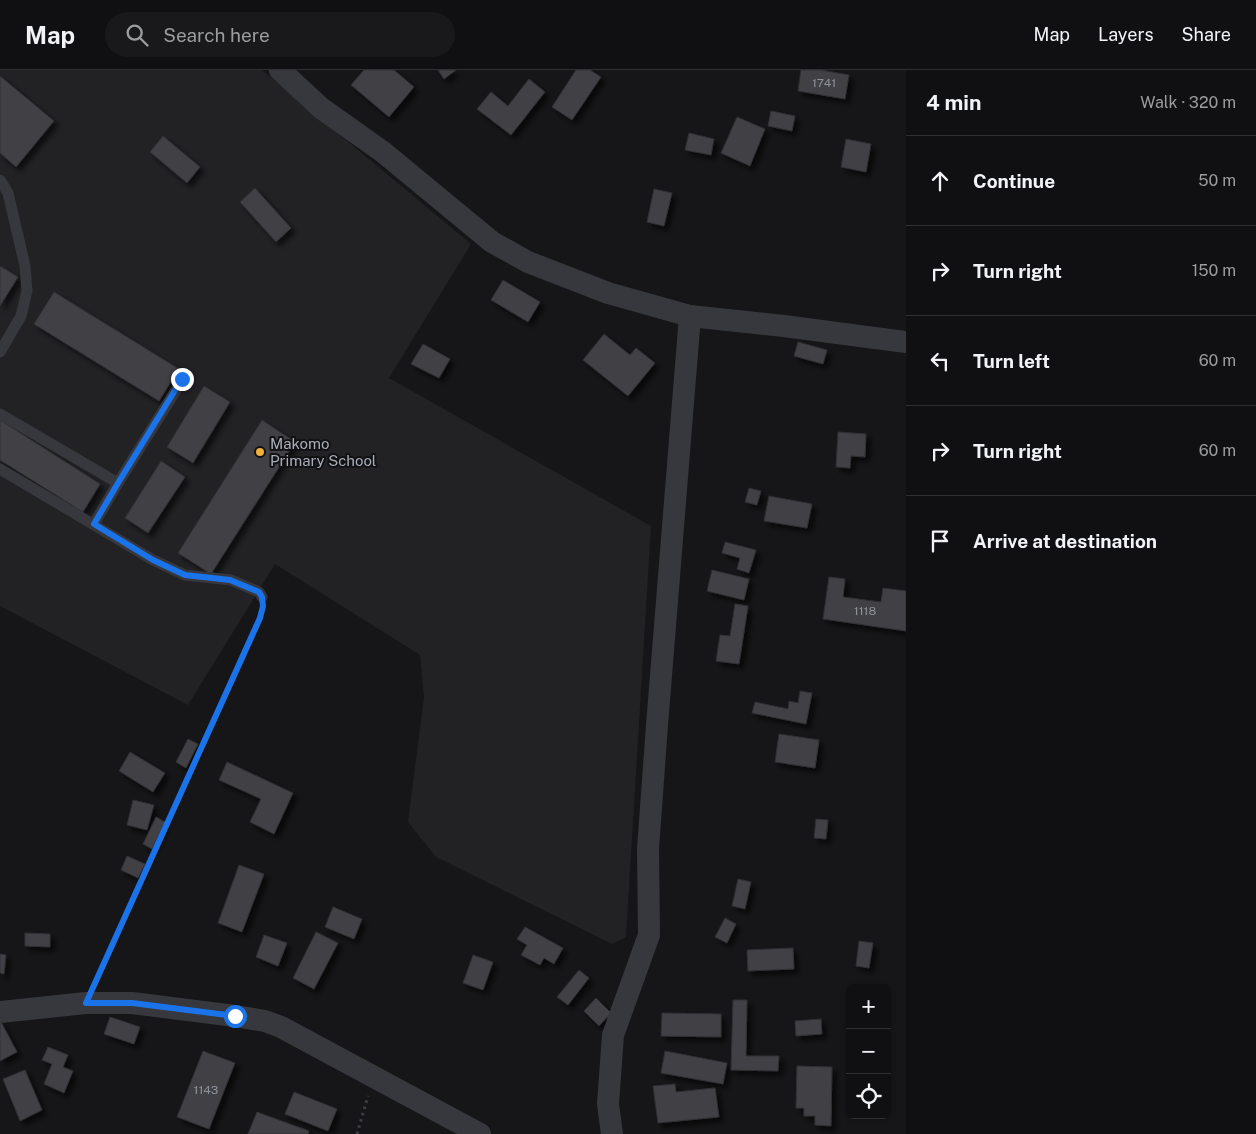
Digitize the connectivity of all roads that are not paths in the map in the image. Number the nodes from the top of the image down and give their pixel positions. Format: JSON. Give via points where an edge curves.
{"nodes":[{"id":1,"x":280,"y":70,"type":"edge"},
{"id":2,"x":0,"y":180,"type":"edge"},
{"id":3,"x":690,"y":316,"type":"junction"},
{"id":4,"x":906,"y":342,"type":"edge"},
{"id":5,"x":0,"y":352,"type":"edge"},
{"id":6,"x":182,"y":379,"type":"dead end"},
{"id":7,"x":0,"y":414,"type":"edge"},
{"id":8,"x":0,"y":470,"type":"edge"},
{"id":9,"x":118,"y":483,"type":"junction"},
{"id":10,"x":94,"y":524,"type":"junction"},
{"id":11,"x":262,"y":597,"type":"road end"},
{"id":12,"x":0,"y":1012,"type":"edge"},
{"id":13,"x":480,"y":1134,"type":"edge"},
{"id":14,"x":612,"y":1134,"type":"edge"}],
"edges":[{"from":1,"to":3,"type":"street","via":[[322,108],[383,152],[492,242],[528,262],[608,292]]},
{"from":2,"to":5,"type":"lane","via":[[8,193],[25,266],[27,291],[21,316]]},
{"from":3,"to":4,"type":"street"},
{"from":3,"to":14,"type":"street","via":[[656,725],[648,849],[649,935],[613,1035],[608,1104]]},
{"from":6,"to":9,"type":"lane"},
{"from":7,"to":9,"type":"lane"},
{"from":8,"to":10,"type":"lane"},
{"from":9,"to":10,"type":"lane"},
{"from":10,"to":11,"type":"lane","via":[[153,560],[185,575],[230,580],[259,592]]},
{"from":12,"to":13,"type":"street","via":[[86,1003],[132,1003],[265,1021]]}]}
